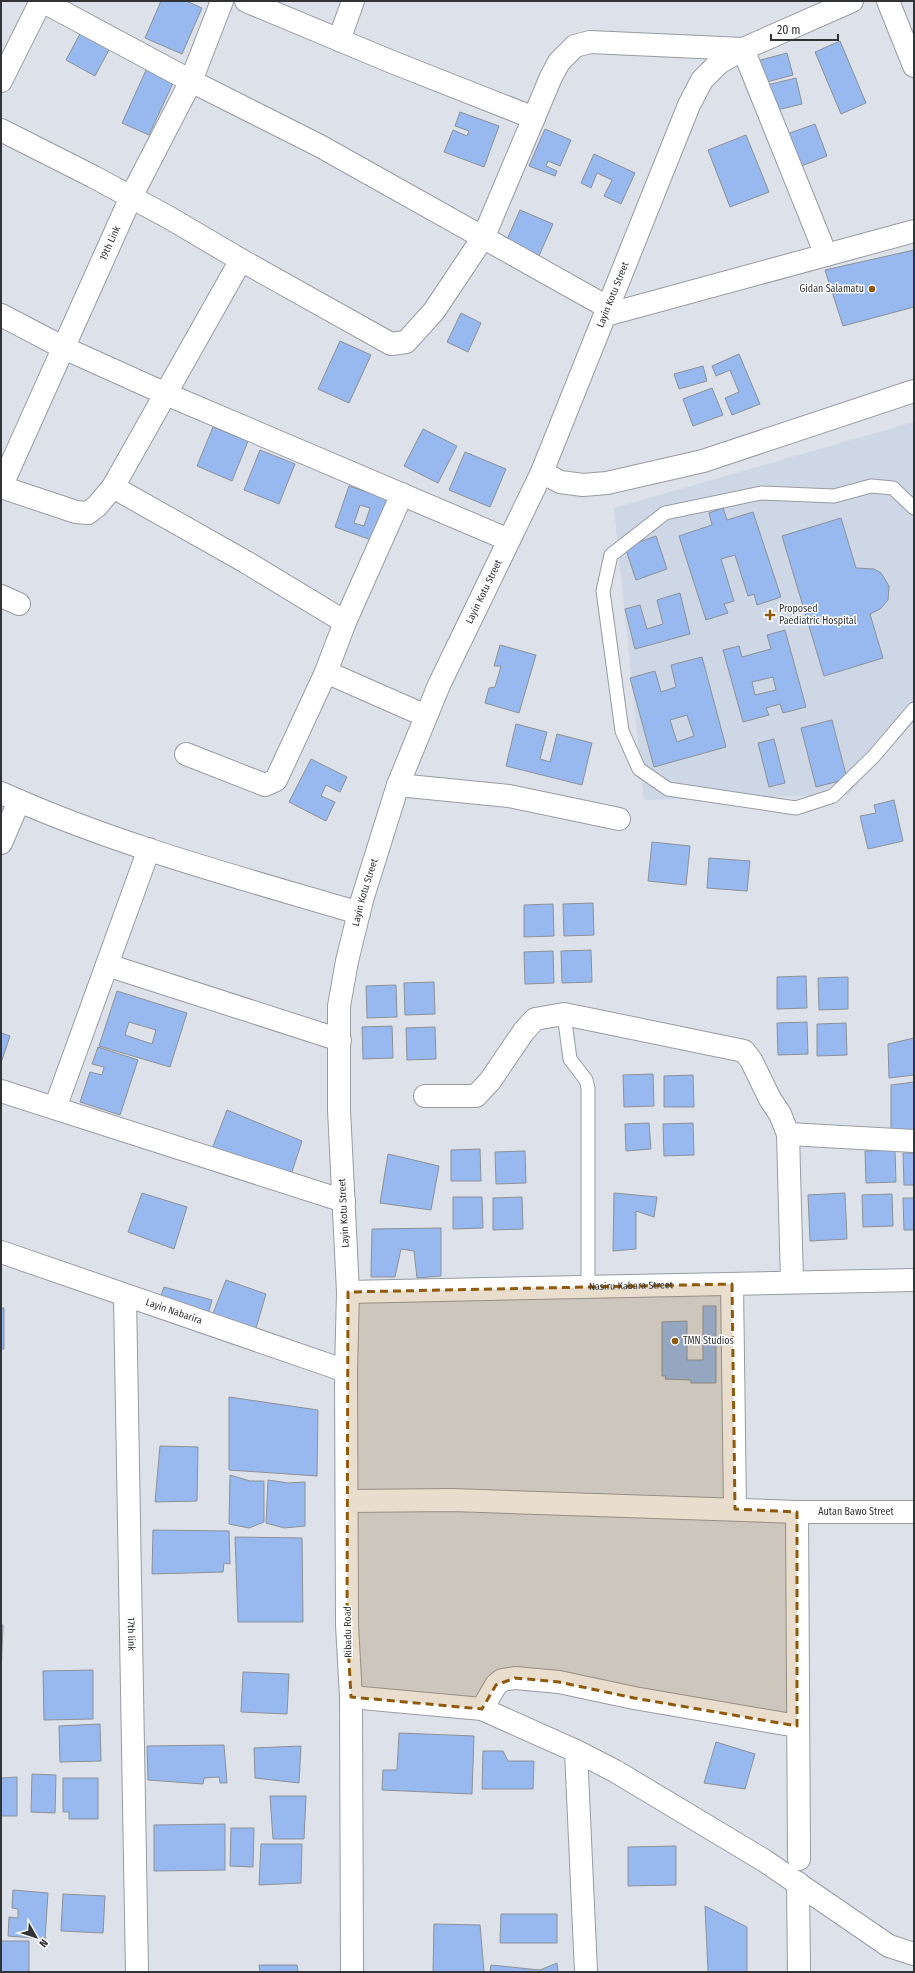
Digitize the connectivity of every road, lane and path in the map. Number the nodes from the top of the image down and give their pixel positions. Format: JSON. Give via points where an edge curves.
{"nodes":[{"id":1,"x":42,"y":1,"type":"edge"},
{"id":2,"x":222,"y":1,"type":"edge"},
{"id":3,"x":246,"y":1,"type":"edge"},
{"id":4,"x":353,"y":1,"type":"edge"},
{"id":5,"x":852,"y":1,"type":"edge"},
{"id":6,"x":888,"y":1,"type":"edge"},
{"id":7,"x":339,"y":40,"type":"junction"},
{"id":8,"x":743,"y":49,"type":"junction"},
{"id":9,"x":914,"y":66,"type":"edge"},
{"id":10,"x":1,"y":81,"type":"edge"},
{"id":11,"x":191,"y":81,"type":"junction"},
{"id":12,"x":534,"y":118,"type":"junction"},
{"id":13,"x":1,"y":130,"type":"edge"},
{"id":14,"x":131,"y":197,"type":"junction"},
{"id":15,"x":914,"y":231,"type":"edge"},
{"id":16,"x":484,"y":236,"type":"junction"},
{"id":17,"x":826,"y":255,"type":"junction"},
{"id":18,"x":241,"y":260,"type":"junction"},
{"id":19,"x":608,"y":311,"type":"junction"},
{"id":20,"x":1,"y":315,"type":"edge"},
{"id":21,"x":64,"y":348,"type":"junction"},
{"id":22,"x":914,"y":391,"type":"edge"},
{"id":23,"x":166,"y":394,"type":"junction"},
{"id":24,"x":542,"y":472,"type":"junction"},
{"id":25,"x":1,"y":487,"type":"edge"},
{"id":26,"x":113,"y":487,"type":"junction"},
{"id":27,"x":402,"y":494,"type":"junction"},
{"id":28,"x":914,"y":508,"type":"edge"},
{"id":29,"x":509,"y":540,"type":"junction"},
{"id":30,"x":345,"y":622,"type":"junction"},
{"id":31,"x":326,"y":672,"type":"junction"},
{"id":32,"x":914,"y":709,"type":"edge"},
{"id":33,"x":426,"y":716,"type":"junction"},
{"id":34,"x":186,"y":754,"type":"dead end"},
{"id":35,"x":398,"y":785,"type":"junction"},
{"id":36,"x":10,"y":797,"type":"edge"},
{"id":37,"x":619,"y":819,"type":"dead end"},
{"id":38,"x":1,"y":843,"type":"edge"},
{"id":39,"x":149,"y":849,"type":"junction"},
{"id":40,"x":358,"y":913,"type":"junction"},
{"id":41,"x":107,"y":965,"type":"junction"},
{"id":42,"x":564,"y":1014,"type":"junction"},
{"id":43,"x":340,"y":1040,"type":"junction"},
{"id":44,"x":1,"y":1091,"type":"edge"},
{"id":45,"x":425,"y":1096,"type":"dead end"},
{"id":46,"x":55,"y":1108,"type":"junction"},
{"id":47,"x":788,"y":1134,"type":"junction"},
{"id":48,"x":914,"y":1141,"type":"edge"},
{"id":49,"x":344,"y":1200,"type":"junction"},
{"id":50,"x":1,"y":1252,"type":"edge"},
{"id":51,"x":914,"y":1280,"type":"edge"},
{"id":52,"x":792,"y":1282,"type":"junction"},
{"id":53,"x":732,"y":1284,"type":"junction"},
{"id":54,"x":588,"y":1287,"type":"junction"},
{"id":55,"x":348,"y":1292,"type":"junction"},
{"id":56,"x":125,"y":1296,"type":"junction"},
{"id":57,"x":346,"y":1371,"type":"junction"},
{"id":58,"x":348,"y":1501,"type":"junction"},
{"id":59,"x":735,"y":1510,"type":"junction"},
{"id":60,"x":797,"y":1512,"type":"junction"},
{"id":61,"x":914,"y":1512,"type":"edge"},
{"id":62,"x":350,"y":1697,"type":"junction"},
{"id":63,"x":482,"y":1709,"type":"junction"},
{"id":64,"x":798,"y":1726,"type":"junction"},
{"id":65,"x":576,"y":1751,"type":"junction"},
{"id":66,"x":799,"y":1859,"type":"dead end"},
{"id":67,"x":798,"y":1883,"type":"junction"},
{"id":68,"x":914,"y":1954,"type":"edge"},
{"id":69,"x":137,"y":1972,"type":"edge"},
{"id":70,"x":352,"y":1972,"type":"edge"},
{"id":71,"x":586,"y":1972,"type":"edge"},
{"id":72,"x":799,"y":1972,"type":"edge"}],
"edges":[{"from":1,"to":10,"type":"street"},
{"from":1,"to":11,"type":"street"},
{"from":2,"to":11,"type":"street","name":"19th Link"},
{"from":3,"to":7,"type":"street"},
{"from":4,"to":7,"type":"street"},
{"from":5,"to":8,"type":"street","name":"Layin Kotu Street"},
{"from":6,"to":9,"type":"street"},
{"from":7,"to":12,"type":"street"},
{"from":8,"to":12,"type":"street","via":[[590,42],[575,46],[559,62]]},
{"from":8,"to":17,"type":"street"},
{"from":8,"to":19,"type":"street","name":"Layin Kotu Street","via":[[719,63],[702,80],[689,105]]},
{"from":11,"to":14,"type":"street","name":"19th Link"},
{"from":11,"to":16,"type":"street","via":[[320,146]]},
{"from":12,"to":16,"type":"street"},
{"from":13,"to":14,"type":"street"},
{"from":14,"to":18,"type":"street"},
{"from":14,"to":21,"type":"street","name":"19th Link"},
{"from":15,"to":17,"type":"street"},
{"from":16,"to":18,"type":"street","via":[[434,311],[406,342],[391,344]]},
{"from":16,"to":19,"type":"street"},
{"from":17,"to":19,"type":"street"},
{"from":18,"to":23,"type":"street"},
{"from":19,"to":24,"type":"street","name":"Layin Kotu Street"},
{"from":20,"to":21,"type":"street"},
{"from":21,"to":23,"type":"street"},
{"from":21,"to":25,"type":"street","name":"19th Link"},
{"from":22,"to":24,"type":"street","via":[[703,461],[607,484],[583,485],[560,482]]},
{"from":23,"to":26,"type":"street"},
{"from":23,"to":27,"type":"street"},
{"from":24,"to":29,"type":"street","name":"Layin Kotu Street"},
{"from":25,"to":26,"type":"street","via":[[88,514]]},
{"from":26,"to":30,"type":"street","via":[[246,562]]},
{"from":27,"to":29,"type":"street"},
{"from":27,"to":30,"type":"street"},
{"from":28,"to":32,"type":"lane","via":[[894,488],[871,486],[834,496],[760,493],[665,513],[611,555],[603,590],[622,731],[639,769],[668,789],[796,808],[834,796],[874,756]]},
{"from":29,"to":33,"type":"street","name":"Layin Kotu Street"},
{"from":30,"to":31,"type":"street"},
{"from":31,"to":33,"type":"street"},
{"from":31,"to":34,"type":"street","via":[[280,776],[272,784],[265,786]]},
{"from":33,"to":35,"type":"street","name":"Layin Kotu Street"},
{"from":35,"to":37,"type":"street","via":[[509,796]]},
{"from":35,"to":40,"type":"street","name":"Layin Kotu Street"},
{"from":36,"to":38,"type":"street"},
{"from":36,"to":39,"type":"street"},
{"from":39,"to":40,"type":"street"},
{"from":39,"to":41,"type":"street"},
{"from":40,"to":43,"type":"street","name":"Layin Kotu Street","via":[[339,1006]]},
{"from":41,"to":43,"type":"street"},
{"from":41,"to":46,"type":"street"},
{"from":42,"to":45,"type":"street","via":[[535,1019],[476,1096]]},
{"from":42,"to":47,"type":"street","via":[[744,1051],[780,1114]]},
{"from":42,"to":54,"type":"lane","via":[[570,1059],[586,1080],[588,1088]]},
{"from":43,"to":49,"type":"street","name":"Layin Kotu Street"},
{"from":44,"to":46,"type":"street"},
{"from":46,"to":49,"type":"street"},
{"from":47,"to":48,"type":"street"},
{"from":47,"to":52,"type":"street"},
{"from":49,"to":55,"type":"street","name":"Layin Kotu Street"},
{"from":50,"to":56,"type":"street","name":"Layin Nabarira"},
{"from":51,"to":52,"type":"street","name":"Nasiru Kabara Street"},
{"from":52,"to":53,"type":"street","name":"Nasiru Kabara Street"},
{"from":53,"to":54,"type":"street","name":"Nasiru Kabara Street"},
{"from":53,"to":59,"type":"street"},
{"from":54,"to":55,"type":"street","name":"Nasiru Kabara Street"},
{"from":55,"to":57,"type":"street","name":"Ribadu Road"},
{"from":56,"to":57,"type":"street","name":"Layin Nabarira"},
{"from":56,"to":69,"type":"street","name":"17th link"},
{"from":57,"to":58,"type":"street","name":"Ribadu Road"},
{"from":58,"to":59,"type":"street","name":"Autan Bawo Street","via":[[452,1500]]},
{"from":58,"to":62,"type":"street","name":"Ribadu Road","via":[[347,1625]]},
{"from":59,"to":60,"type":"street","name":"Autan Bawo Street"},
{"from":60,"to":61,"type":"street","name":"Autan Bawo Street"},
{"from":60,"to":64,"type":"street"},
{"from":62,"to":63,"type":"street"},
{"from":62,"to":70,"type":"street","name":"Ribadu Road"},
{"from":63,"to":64,"type":"street","via":[[496,1685],[502,1680],[515,1678],[559,1682],[634,1698]]},
{"from":63,"to":65,"type":"street"},
{"from":64,"to":66,"type":"street"},
{"from":65,"to":67,"type":"street","via":[[622,1775]]},
{"from":65,"to":71,"type":"street"},
{"from":67,"to":68,"type":"street","via":[[889,1946]]},
{"from":67,"to":72,"type":"street"}]}
